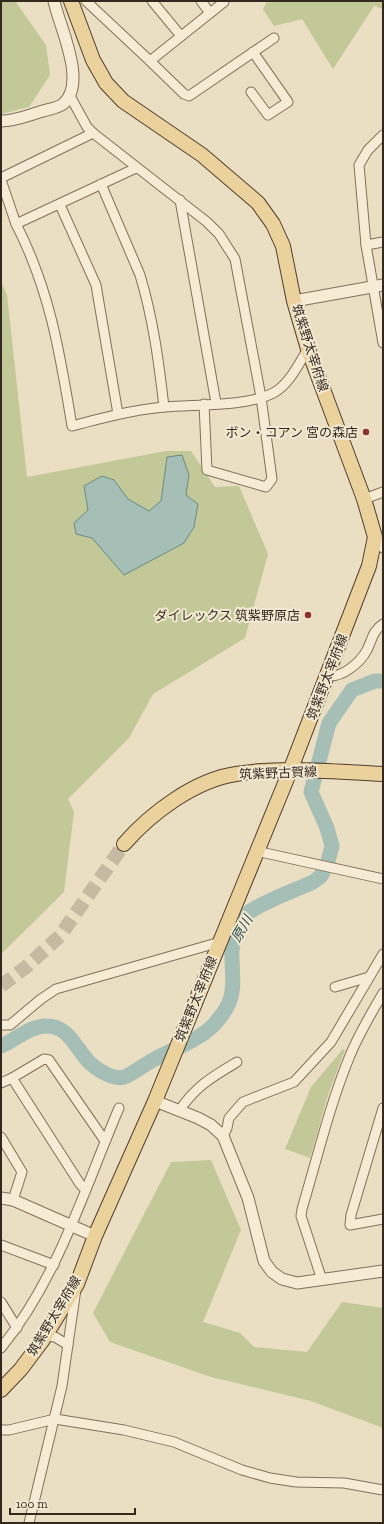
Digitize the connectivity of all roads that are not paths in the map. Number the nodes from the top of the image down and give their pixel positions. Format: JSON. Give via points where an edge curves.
{"nodes":[{"id":1,"x":54,"y":1,"type":"edge"},
{"id":2,"x":71,"y":1,"type":"edge"},
{"id":3,"x":86,"y":1,"type":"edge"},
{"id":4,"x":152,"y":1,"type":"edge"},
{"id":5,"x":201,"y":1,"type":"edge"},
{"id":6,"x":224,"y":2,"type":"dead end"},
{"id":7,"x":210,"y":13,"type":"junction"},
{"id":8,"x":181,"y":36,"type":"junction"},
{"id":9,"x":274,"y":38,"type":"dead end"},
{"id":10,"x":253,"y":52,"type":"junction"},
{"id":11,"x":150,"y":61,"type":"junction"},
{"id":12,"x":251,"y":92,"type":"dead end"},
{"id":13,"x":70,"y":96,"type":"junction"},
{"id":14,"x":1,"y":121,"type":"edge"},
{"id":15,"x":93,"y":133,"type":"junction"},
{"id":16,"x":383,"y":135,"type":"edge"},
{"id":17,"x":136,"y":168,"type":"junction"},
{"id":18,"x":1,"y":179,"type":"edge"},
{"id":19,"x":101,"y":184,"type":"junction"},
{"id":20,"x":180,"y":200,"type":"junction"},
{"id":21,"x":60,"y":205,"type":"junction"},
{"id":22,"x":16,"y":224,"type":"junction"},
{"id":23,"x":383,"y":242,"type":"edge"},
{"id":24,"x":366,"y":245,"type":"junction"},
{"id":25,"x":378,"y":286,"type":"edge"},
{"id":26,"x":294,"y":301,"type":"junction"},
{"id":27,"x":382,"y":332,"type":"edge"},
{"id":28,"x":383,"y":343,"type":"edge"},
{"id":29,"x":308,"y":349,"type":"junction"},
{"id":30,"x":261,"y":397,"type":"junction"},
{"id":31,"x":216,"y":403,"type":"junction"},
{"id":32,"x":204,"y":404,"type":"junction"},
{"id":33,"x":164,"y":407,"type":"junction"},
{"id":34,"x":118,"y":414,"type":"junction"},
{"id":35,"x":383,"y":492,"type":"edge"},
{"id":36,"x":364,"y":499,"type":"junction"},
{"id":37,"x":379,"y":543,"type":"edge"},
{"id":38,"x":383,"y":624,"type":"edge"},
{"id":39,"x":327,"y":676,"type":"junction"},
{"id":40,"x":296,"y":771,"type":"junction"},
{"id":41,"x":383,"y":774,"type":"edge"},
{"id":42,"x":124,"y":844,"type":"tunnel mouth"},
{"id":43,"x":256,"y":851,"type":"junction"},
{"id":44,"x":383,"y":880,"type":"edge"},
{"id":45,"x":220,"y":942,"type":"junction"},
{"id":46,"x":383,"y":954,"type":"edge"},
{"id":47,"x":369,"y":977,"type":"junction"},
{"id":48,"x":336,"y":987,"type":"dead end"},
{"id":49,"x":383,"y":993,"type":"edge"},
{"id":50,"x":1,"y":1025,"type":"edge"},
{"id":51,"x":237,"y":1062,"type":"dead end"},
{"id":52,"x":12,"y":1078,"type":"junction"},
{"id":53,"x":1,"y":1083,"type":"edge"},
{"id":54,"x":154,"y":1101,"type":"junction"},
{"id":55,"x":118,"y":1108,"type":"dead end"},
{"id":56,"x":383,"y":1108,"type":"edge"},
{"id":57,"x":178,"y":1111,"type":"junction"},
{"id":58,"x":223,"y":1136,"type":"junction"},
{"id":59,"x":1,"y":1137,"type":"edge"},
{"id":60,"x":105,"y":1141,"type":"junction"},
{"id":61,"x":85,"y":1188,"type":"junction"},
{"id":62,"x":1,"y":1198,"type":"edge"},
{"id":63,"x":13,"y":1200,"type":"junction"},
{"id":64,"x":383,"y":1219,"type":"edge"},
{"id":65,"x":71,"y":1225,"type":"junction"},
{"id":66,"x":95,"y":1236,"type":"junction"},
{"id":67,"x":1,"y":1245,"type":"edge"},
{"id":68,"x":54,"y":1265,"type":"junction"},
{"id":69,"x":383,"y":1271,"type":"edge"},
{"id":70,"x":322,"y":1280,"type":"junction"},
{"id":71,"x":76,"y":1284,"type":"junction"},
{"id":72,"x":1,"y":1302,"type":"edge"},
{"id":73,"x":17,"y":1328,"type":"junction"},
{"id":74,"x":46,"y":1336,"type":"junction"},
{"id":75,"x":68,"y":1345,"type":"junction"},
{"id":76,"x":1,"y":1348,"type":"edge"},
{"id":77,"x":1,"y":1390,"type":"edge"},
{"id":78,"x":55,"y":1419,"type":"junction"},
{"id":79,"x":1,"y":1430,"type":"edge"},
{"id":80,"x":383,"y":1490,"type":"edge"},
{"id":81,"x":29,"y":1523,"type":"edge"}],
"edges":[{"from":1,"to":13,"type":"street","via":[[70,51],[73,84]]},
{"from":2,"to":26,"type":"main road","name":"筑紫野太宰府線","via":[[93,60],[106,83],[119,96],[202,155],[258,203],[273,224],[283,246]]},
{"from":3,"to":11,"type":"street"},
{"from":4,"to":8,"type":"street"},
{"from":5,"to":7,"type":"street"},
{"from":6,"to":7,"type":"street"},
{"from":7,"to":8,"type":"street"},
{"from":8,"to":11,"type":"street"},
{"from":9,"to":10,"type":"street"},
{"from":10,"to":11,"type":"street","via":[[189,96]]},
{"from":10,"to":12,"type":"street","via":[[288,102],[268,115]]},
{"from":13,"to":14,"type":"street","via":[[62,105],[11,121]]},
{"from":13,"to":15,"type":"street"},
{"from":15,"to":17,"type":"street"},
{"from":15,"to":18,"type":"street"},
{"from":16,"to":24,"type":"street","via":[[368,150],[359,165]]},
{"from":17,"to":19,"type":"street"},
{"from":17,"to":20,"type":"street"},
{"from":18,"to":22,"type":"street"},
{"from":19,"to":21,"type":"street"},
{"from":19,"to":33,"type":"street","via":[[145,290]]},
{"from":20,"to":30,"type":"street","via":[[208,222],[235,259]]},
{"from":20,"to":31,"type":"street"},
{"from":21,"to":22,"type":"street"},
{"from":21,"to":34,"type":"street","via":[[96,285]]},
{"from":22,"to":34,"type":"street","via":[[30,250],[45,290],[62,364],[72,426]]},
{"from":23,"to":24,"type":"street"},
{"from":24,"to":25,"type":"street"},
{"from":25,"to":26,"type":"street"},
{"from":25,"to":27,"type":"street"},
{"from":26,"to":29,"type":"main road","name":"筑紫野太宰府線"},
{"from":27,"to":28,"type":"street"},
{"from":29,"to":30,"type":"street","via":[[288,379],[275,391]]},
{"from":29,"to":36,"type":"main road","name":"筑紫野太宰府線"},
{"from":30,"to":31,"type":"street","via":[[251,401]]},
{"from":30,"to":32,"type":"street","via":[[272,479],[266,487],[207,470]]},
{"from":31,"to":32,"type":"street"},
{"from":32,"to":33,"type":"street"},
{"from":33,"to":34,"type":"street"},
{"from":35,"to":36,"type":"street"},
{"from":36,"to":37,"type":"main road","name":"筑紫野太宰府線"},
{"from":37,"to":39,"type":"main road","name":"筑紫野太宰府線"},
{"from":38,"to":39,"type":"street","via":[[373,634],[366,651],[351,669],[333,677]]},
{"from":39,"to":40,"type":"main road","name":"筑紫野太宰府線"},
{"from":40,"to":41,"type":"main road","name":"筑紫野古賀線"},
{"from":40,"to":42,"type":"main road","name":"筑紫野古賀線","via":[[236,774],[198,786],[137,829]]},
{"from":40,"to":43,"type":"main road","name":"筑紫野太宰府線"},
{"from":43,"to":44,"type":"street"},
{"from":43,"to":45,"type":"main road","name":"筑紫野太宰府線"},
{"from":45,"to":50,"type":"street","via":[[56,988],[10,1025]]},
{"from":45,"to":54,"type":"main road","name":"筑紫野太宰府線"},
{"from":46,"to":47,"type":"street"},
{"from":47,"to":48,"type":"street"},
{"from":47,"to":58,"type":"street","via":[[331,1042],[294,1082],[243,1102],[229,1118]]},
{"from":49,"to":70,"type":"street","via":[[363,1026],[349,1057],[302,1210],[301,1216]]},
{"from":51,"to":57,"type":"street","via":[[205,1081]]},
{"from":52,"to":53,"type":"street"},
{"from":52,"to":60,"type":"street","via":[[44,1059],[49,1060]]},
{"from":52,"to":61,"type":"street"},
{"from":54,"to":57,"type":"street"},
{"from":54,"to":66,"type":"main road","name":"筑紫野太宰府線"},
{"from":55,"to":60,"type":"street"},
{"from":56,"to":64,"type":"street","via":[[350,1225]]},
{"from":57,"to":58,"type":"street","via":[[211,1125]]},
{"from":58,"to":70,"type":"street","via":[[248,1198],[264,1261],[272,1272],[282,1279],[296,1283]]},
{"from":59,"to":63,"type":"street","via":[[22,1172]]},
{"from":60,"to":61,"type":"street"},
{"from":61,"to":65,"type":"street"},
{"from":62,"to":63,"type":"street"},
{"from":63,"to":65,"type":"street"},
{"from":65,"to":66,"type":"street"},
{"from":65,"to":68,"type":"street"},
{"from":66,"to":71,"type":"main road","name":"筑紫野太宰府線"},
{"from":67,"to":68,"type":"street"},
{"from":68,"to":73,"type":"street"},
{"from":69,"to":70,"type":"street"},
{"from":71,"to":74,"type":"main road","name":"筑紫野太宰府線"},
{"from":71,"to":75,"type":"street"},
{"from":72,"to":73,"type":"street"},
{"from":73,"to":76,"type":"street"},
{"from":74,"to":75,"type":"street","via":[[55,1337]]},
{"from":74,"to":77,"type":"main road","name":"筑紫野太宰府線"},
{"from":75,"to":78,"type":"street"},
{"from":78,"to":79,"type":"street"},
{"from":78,"to":80,"type":"street","via":[[124,1430],[174,1442],[242,1470],[270,1478],[296,1482],[344,1483]]},
{"from":78,"to":81,"type":"street"}]}
